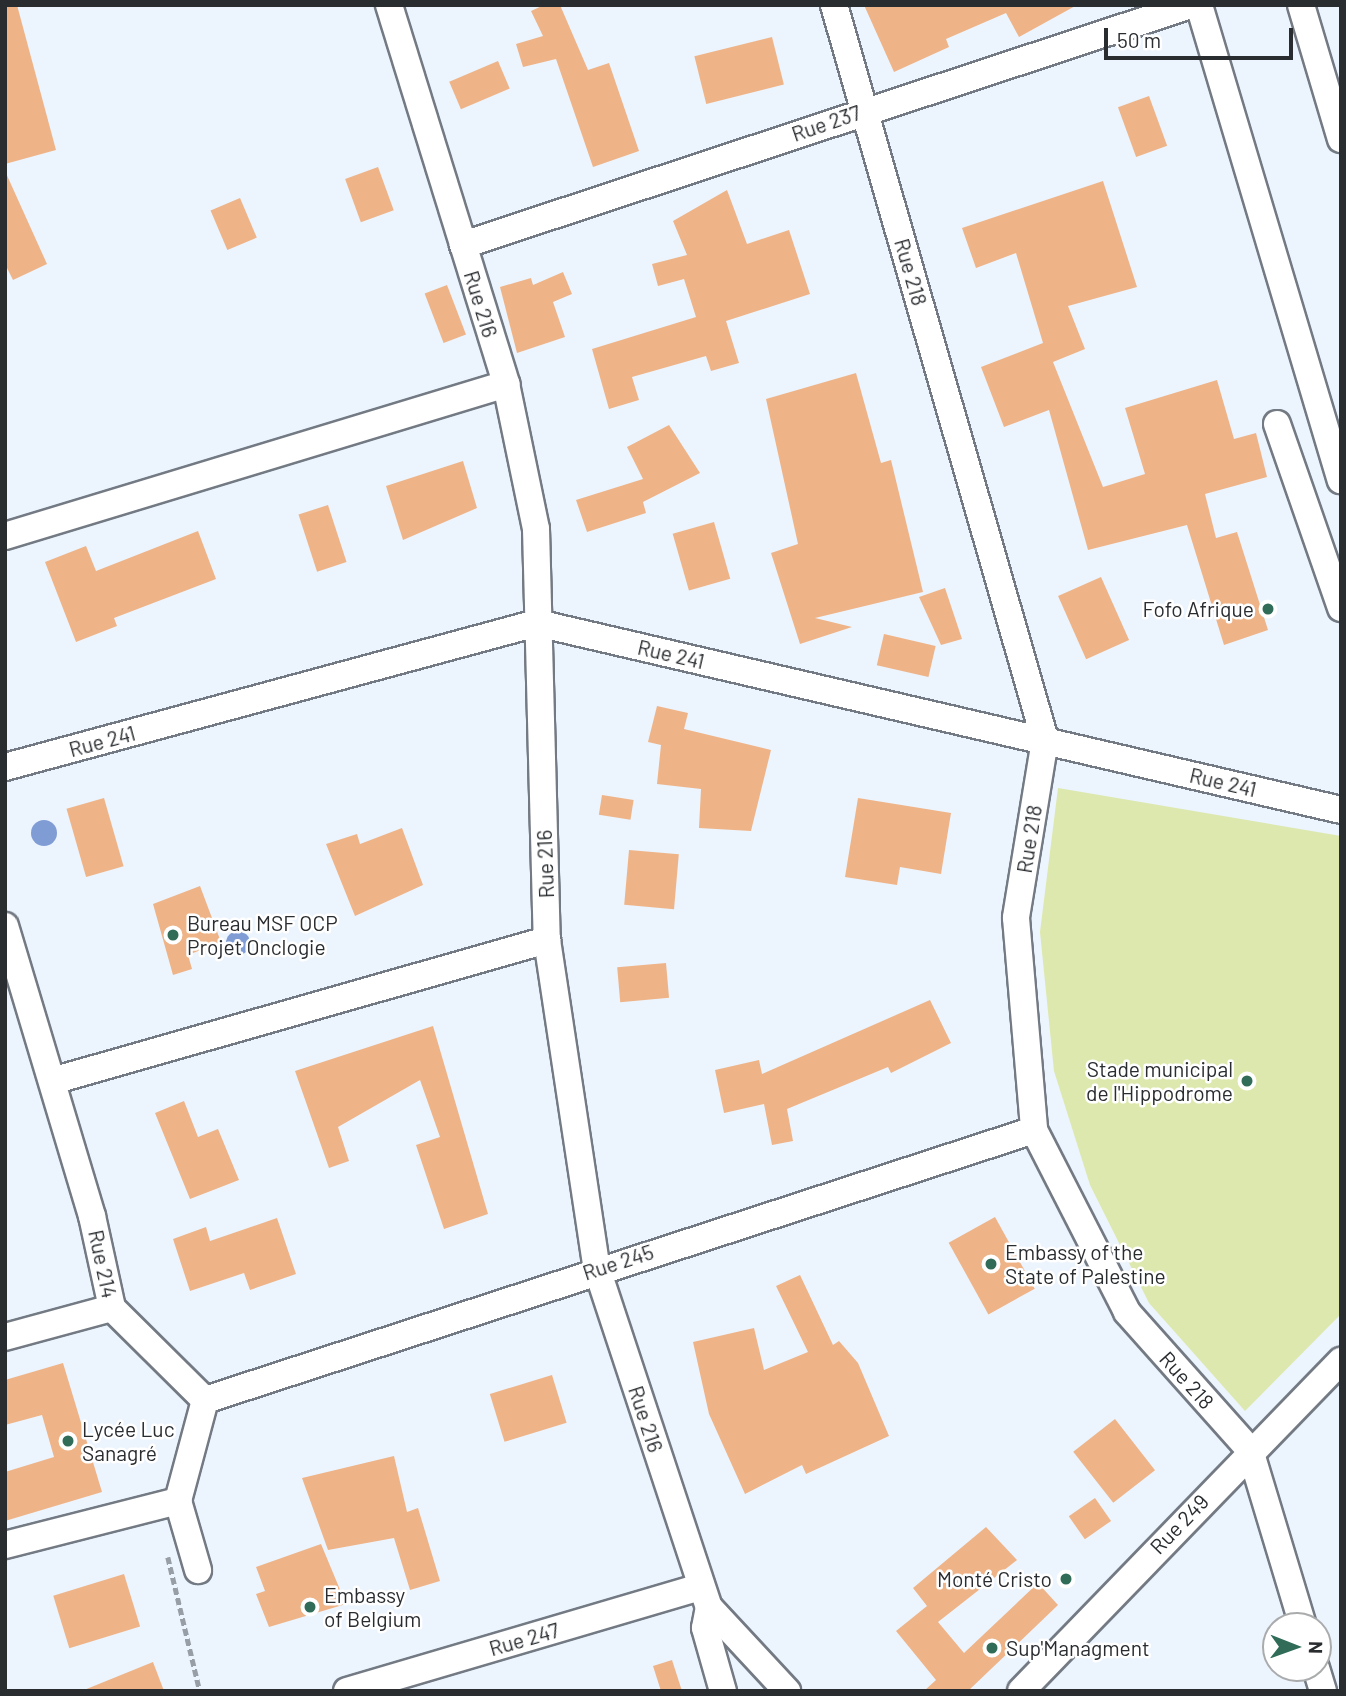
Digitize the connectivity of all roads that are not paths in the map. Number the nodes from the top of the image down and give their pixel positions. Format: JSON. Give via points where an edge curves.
{"nodes":[{"id":1,"x":389,"y":5,"type":"edge"},
{"id":2,"x":834,"y":5,"type":"edge"},
{"id":3,"x":1191,"y":5,"type":"edge"},
{"id":4,"x":1199,"y":5,"type":"edge"},
{"id":5,"x":1301,"y":5,"type":"edge"},
{"id":6,"x":865,"y":110,"type":"junction"},
{"id":7,"x":1341,"y":139,"type":"edge"},
{"id":8,"x":463,"y":245,"type":"junction"},
{"id":9,"x":506,"y":384,"type":"junction"},
{"id":10,"x":1277,"y":425,"type":"dead end"},
{"id":11,"x":1341,"y":480,"type":"edge"},
{"id":12,"x":5,"y":536,"type":"edge"},
{"id":13,"x":1341,"y":608,"type":"edge"},
{"id":14,"x":537,"y":623,"type":"junction"},
{"id":15,"x":1045,"y":740,"type":"junction"},
{"id":16,"x":5,"y":766,"type":"edge"},
{"id":17,"x":1341,"y":810,"type":"edge"},
{"id":18,"x":5,"y":926,"type":"edge"},
{"id":19,"x":547,"y":940,"type":"junction"},
{"id":20,"x":52,"y":1081,"type":"junction"},
{"id":21,"x":1034,"y":1130,"type":"junction"},
{"id":22,"x":597,"y":1269,"type":"junction"},
{"id":23,"x":112,"y":1308,"type":"junction"},
{"id":24,"x":5,"y":1337,"type":"edge"},
{"id":25,"x":1341,"y":1362,"type":"edge"},
{"id":26,"x":205,"y":1400,"type":"junction"},
{"id":27,"x":1250,"y":1451,"type":"junction"},
{"id":28,"x":178,"y":1501,"type":"junction"},
{"id":29,"x":5,"y":1545,"type":"edge"},
{"id":30,"x":195,"y":1558,"type":"road end"},
{"id":31,"x":705,"y":1597,"type":"junction"},
{"id":32,"x":1299,"y":1612,"type":"edge"},
{"id":33,"x":347,"y":1691,"type":"edge"},
{"id":34,"x":723,"y":1691,"type":"edge"},
{"id":35,"x":787,"y":1691,"type":"edge"},
{"id":36,"x":1021,"y":1691,"type":"edge"}],
"edges":[{"from":1,"to":8,"type":"street","name":"Rue 216"},
{"from":2,"to":6,"type":"street","name":"Rue 218"},
{"from":3,"to":6,"type":"street","name":"Rue 237"},
{"from":4,"to":11,"type":"street"},
{"from":5,"to":7,"type":"street"},
{"from":6,"to":8,"type":"street","name":"Rue 237"},
{"from":6,"to":15,"type":"street","name":"Rue 218"},
{"from":8,"to":9,"type":"street","name":"Rue 216"},
{"from":9,"to":12,"type":"street"},
{"from":9,"to":14,"type":"street","name":"Rue 216","via":[[536,529]]},
{"from":10,"to":13,"type":"street"},
{"from":14,"to":15,"type":"street","name":"Rue 241"},
{"from":14,"to":16,"type":"street","name":"Rue 241"},
{"from":14,"to":19,"type":"street","name":"Rue 216"},
{"from":15,"to":17,"type":"street","name":"Rue 241"},
{"from":15,"to":21,"type":"street","name":"Rue 218","via":[[1016,918]]},
{"from":18,"to":20,"type":"street","name":"Rue 214"},
{"from":19,"to":20,"type":"street"},
{"from":19,"to":22,"type":"street","name":"Rue 216"},
{"from":20,"to":23,"type":"street","name":"Rue 214"},
{"from":21,"to":22,"type":"street","name":"Rue 245"},
{"from":21,"to":27,"type":"street","name":"Rue 218","via":[[1127,1312]]},
{"from":22,"to":26,"type":"street","name":"Rue 245"},
{"from":22,"to":31,"type":"street","name":"Rue 216"},
{"from":23,"to":24,"type":"street"},
{"from":23,"to":26,"type":"street","name":"Rue 214"},
{"from":25,"to":27,"type":"street","name":"Rue 249"},
{"from":26,"to":28,"type":"street"},
{"from":27,"to":32,"type":"street","name":"Rue 218"},
{"from":27,"to":36,"type":"street","name":"Rue 249"},
{"from":28,"to":29,"type":"street"},
{"from":28,"to":30,"type":"street"},
{"from":31,"to":33,"type":"street","name":"Rue 247"},
{"from":31,"to":34,"type":"street","via":[[705,1628]]},
{"from":31,"to":35,"type":"street","name":"Rue 216"}]}
